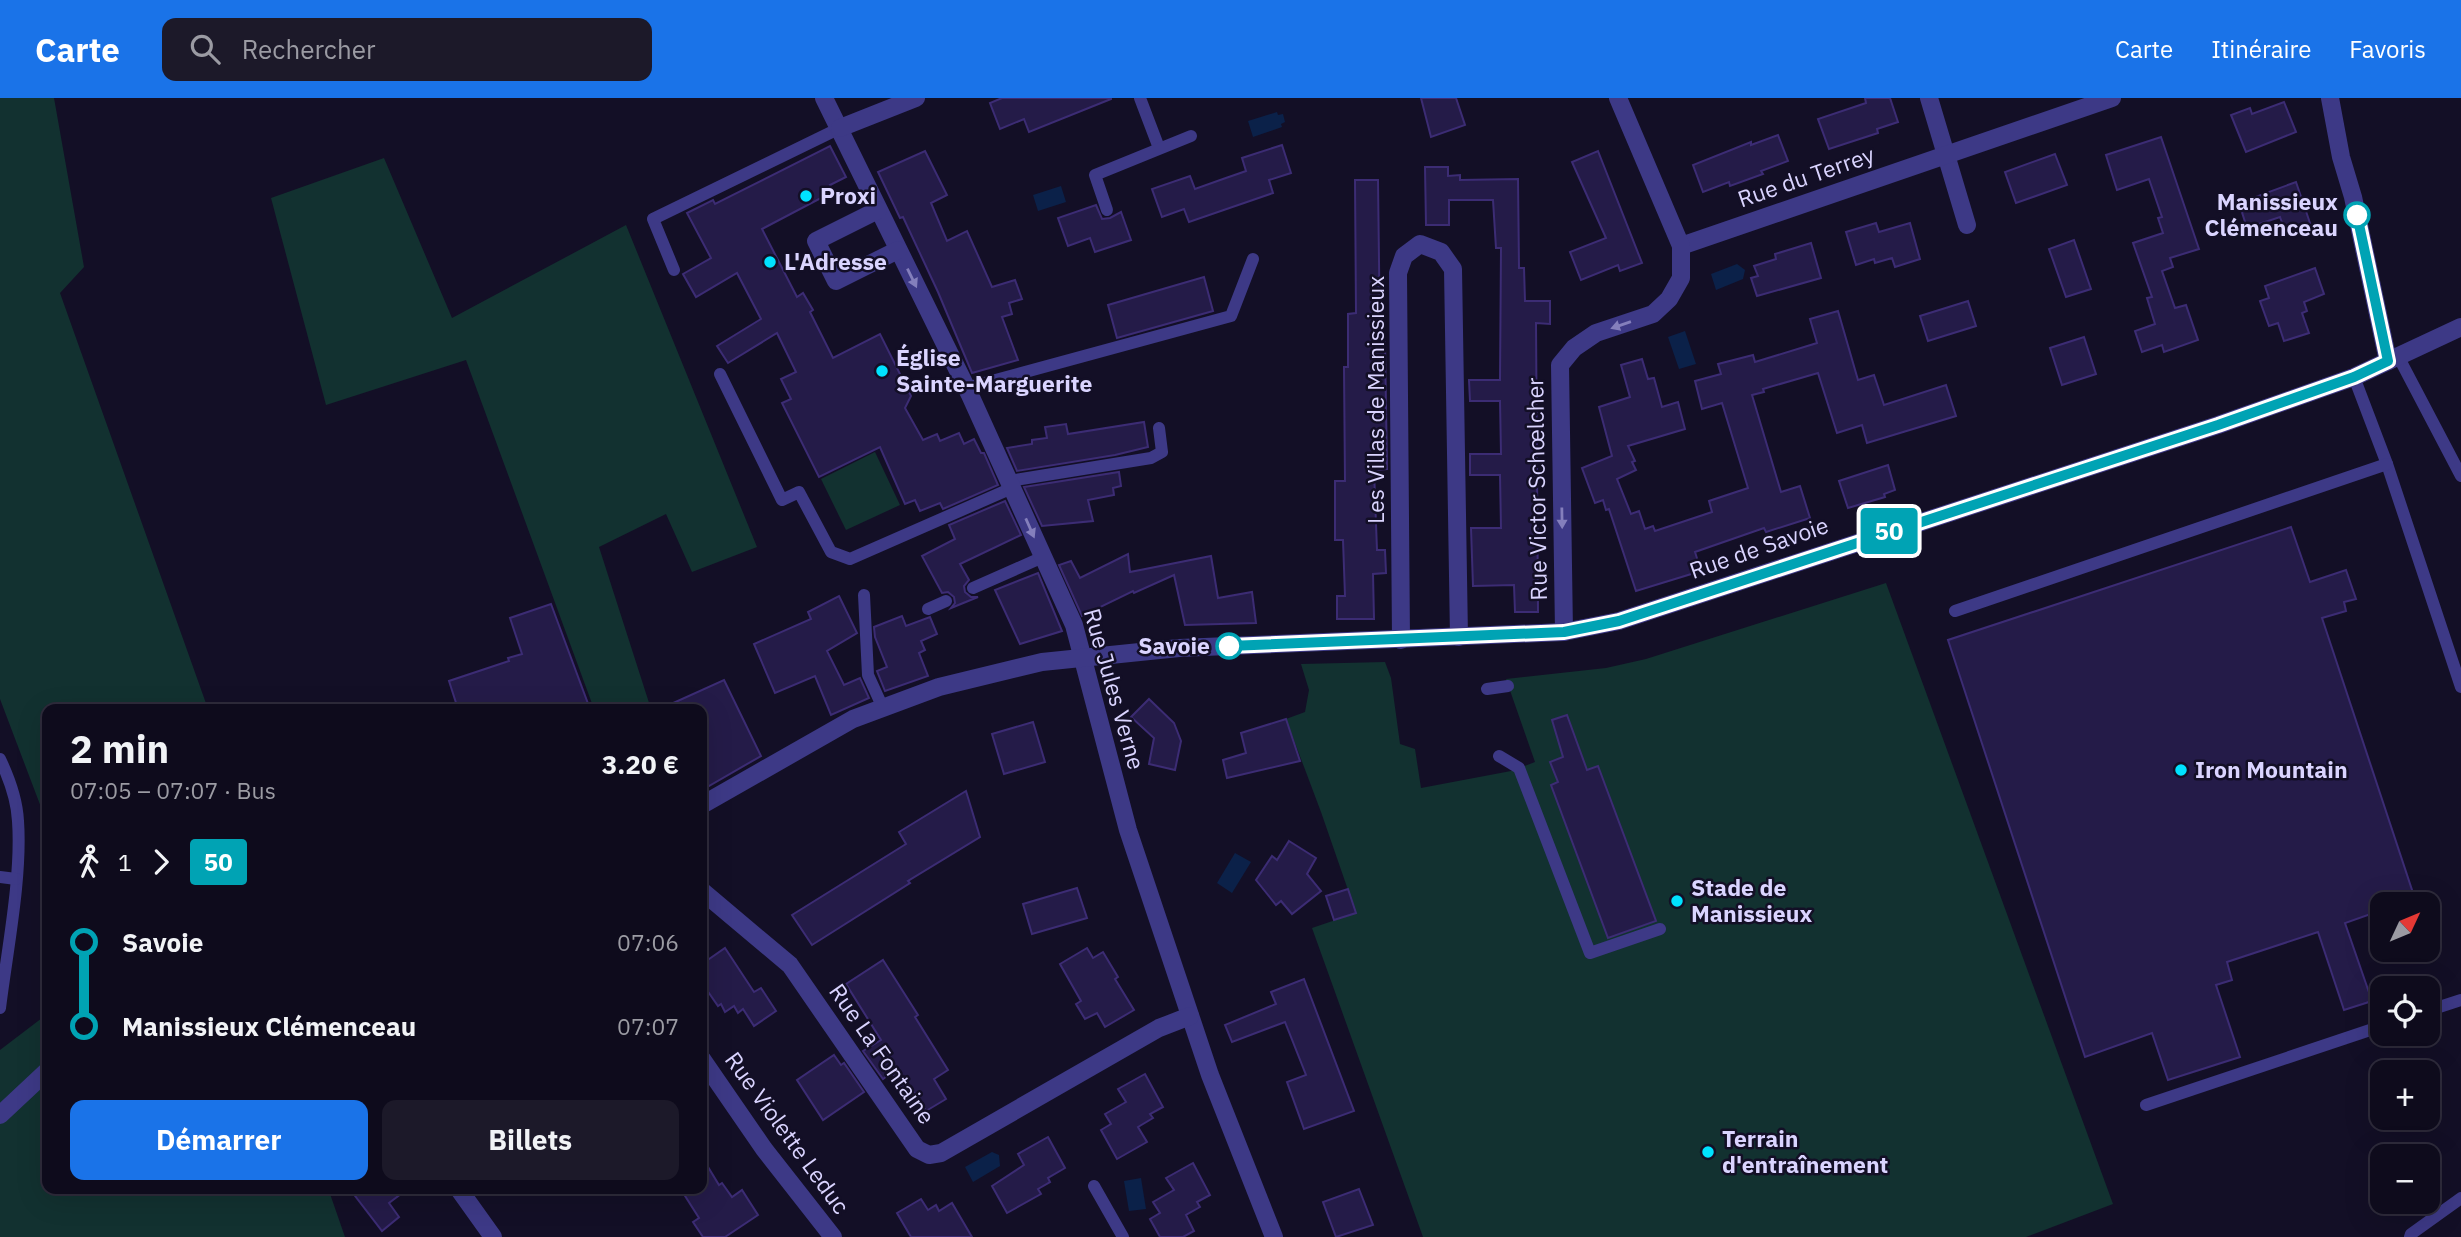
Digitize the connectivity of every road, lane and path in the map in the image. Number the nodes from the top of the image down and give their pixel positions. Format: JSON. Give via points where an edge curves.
{"nodes":[{"id":1,"x":824,"y":98,"type":"edge"},
{"id":2,"x":916,"y":98,"type":"edge"},
{"id":3,"x":1140,"y":98,"type":"edge"},
{"id":4,"x":1618,"y":98,"type":"edge"},
{"id":5,"x":1930,"y":98,"type":"edge"},
{"id":6,"x":2112,"y":98,"type":"edge"},
{"id":7,"x":2330,"y":98,"type":"edge"},
{"id":8,"x":840,"y":128,"type":"junction"},
{"id":9,"x":1191,"y":135,"type":"dead end"},
{"id":10,"x":1159,"y":148,"type":"junction"},
{"id":11,"x":1946,"y":155,"type":"junction"},
{"id":12,"x":1107,"y":210,"type":"dead end"},
{"id":13,"x":878,"y":211,"type":"junction"},
{"id":14,"x":1966,"y":225,"type":"dead end"},
{"id":15,"x":1681,"y":246,"type":"junction"},
{"id":16,"x":898,"y":250,"type":"junction"},
{"id":17,"x":1253,"y":258,"type":"dead end"},
{"id":18,"x":674,"y":270,"type":"dead end"},
{"id":19,"x":2461,"y":327,"type":"edge"},
{"id":20,"x":2393,"y":358,"type":"junction"},
{"id":21,"x":720,"y":374,"type":"dead end"},
{"id":22,"x":2354,"y":377,"type":"junction"},
{"id":23,"x":966,"y":388,"type":"junction"},
{"id":24,"x":1159,"y":428,"type":"dead end"},
{"id":25,"x":2387,"y":464,"type":"junction"},
{"id":26,"x":2461,"y":476,"type":"edge"},
{"id":27,"x":1010,"y":485,"type":"junction"},
{"id":28,"x":1043,"y":556,"type":"junction"},
{"id":29,"x":973,"y":588,"type":"dead end"},
{"id":30,"x":864,"y":595,"type":"dead end"},
{"id":31,"x":946,"y":601,"type":"dead end"},
{"id":32,"x":928,"y":609,"type":"dead end"},
{"id":33,"x":1955,"y":611,"type":"dead end"},
{"id":34,"x":1564,"y":632,"type":"junction"},
{"id":35,"x":1459,"y":637,"type":"junction"},
{"id":36,"x":1401,"y":640,"type":"junction"},
{"id":37,"x":1082,"y":657,"type":"junction"},
{"id":38,"x":1508,"y":686,"type":"dead end"},
{"id":39,"x":2461,"y":687,"type":"edge"},
{"id":40,"x":1487,"y":690,"type":"dead end"},
{"id":41,"x":883,"y":708,"type":"junction"},
{"id":42,"x":1499,"y":756,"type":"dead end"},
{"id":43,"x":0,"y":759,"type":"edge"},
{"id":44,"x":707,"y":802,"type":"edge"},
{"id":45,"x":0,"y":877,"type":"edge"},
{"id":46,"x":16,"y":879,"type":"junction"},
{"id":47,"x":707,"y":895,"type":"edge"},
{"id":48,"x":6,"y":915,"type":"edge"},
{"id":49,"x":1660,"y":929,"type":"dead end"},
{"id":50,"x":2461,"y":1000,"type":"edge"},
{"id":51,"x":2440,"y":1007,"type":"edge"},
{"id":52,"x":0,"y":1008,"type":"edge"},
{"id":53,"x":1190,"y":1016,"type":"junction"},
{"id":54,"x":2370,"y":1030,"type":"edge"},
{"id":55,"x":707,"y":1066,"type":"edge"},
{"id":56,"x":42,"y":1076,"type":"edge"},
{"id":57,"x":2146,"y":1105,"type":"dead end"},
{"id":58,"x":0,"y":1115,"type":"edge"},
{"id":59,"x":1094,"y":1186,"type":"dead end"},
{"id":60,"x":462,"y":1194,"type":"edge"},
{"id":61,"x":2461,"y":1198,"type":"edge"},
{"id":62,"x":493,"y":1237,"type":"edge"},
{"id":63,"x":832,"y":1237,"type":"edge"},
{"id":64,"x":1123,"y":1237,"type":"edge"},
{"id":65,"x":1275,"y":1237,"type":"edge"},
{"id":66,"x":2410,"y":1237,"type":"edge"}],
"edges":[{"from":1,"to":8,"type":"street","name":"Rue Jules Verne"},
{"from":2,"to":8,"type":"street"},
{"from":3,"to":10,"type":"lane"},
{"from":4,"to":15,"type":"street"},
{"from":5,"to":11,"type":"street"},
{"from":6,"to":11,"type":"street","name":"Rue du Terrey"},
{"from":7,"to":20,"type":"street"},
{"from":8,"to":13,"type":"street","name":"Rue Jules Verne"},
{"from":8,"to":18,"type":"lane","via":[[653,219]]},
{"from":9,"to":10,"type":"lane"},
{"from":10,"to":12,"type":"lane","via":[[1095,175]]},
{"from":11,"to":14,"type":"street"},
{"from":11,"to":15,"type":"street","name":"Rue du Terrey"},
{"from":13,"to":16,"type":"street","name":"Rue Jules Verne"},
{"from":13,"to":16,"type":"street","via":[[816,241],[836,281]]},
{"from":15,"to":34,"type":"street","name":"Rue Victor Schœlcher","one_way":true,"via":[[1681,278],[1669,299],[1653,314],[1596,333],[1560,365]]},
{"from":16,"to":23,"type":"street","name":"Rue Jules Verne","one_way":true},
{"from":17,"to":23,"type":"lane","via":[[1231,316]]},
{"from":19,"to":20,"type":"street","name":"Rue de Savoie"},
{"from":20,"to":22,"type":"street","name":"Rue de Savoie"},
{"from":20,"to":26,"type":"lane"},
{"from":21,"to":27,"type":"lane","via":[[782,500],[799,492],[831,552],[849,559]]},
{"from":22,"to":25,"type":"lane"},
{"from":22,"to":34,"type":"street","name":"Rue de Savoie","via":[[1619,621]]},
{"from":23,"to":27,"type":"street","name":"Rue Jules Verne"},
{"from":24,"to":27,"type":"lane","via":[[1162,452],[1151,458]]},
{"from":25,"to":33,"type":"lane"},
{"from":25,"to":39,"type":"lane"},
{"from":27,"to":28,"type":"street","name":"Rue Jules Verne","one_way":true},
{"from":28,"to":29,"type":"lane"},
{"from":28,"to":37,"type":"street","name":"Rue Jules Verne","via":[[1074,625]]},
{"from":30,"to":41,"type":"lane","via":[[869,675]]},
{"from":31,"to":32,"type":"lane"},
{"from":34,"to":35,"type":"street","name":"Rue de Savoie"},
{"from":35,"to":36,"type":"street","name":"Rue de Savoie"},
{"from":35,"to":36,"type":"street","name":"Les Villas de Manissieux","via":[[1453,269],[1441,253],[1420,244],[1404,256],[1398,273]]},
{"from":36,"to":37,"type":"street","name":"Rue de Savoie","via":[[1180,648]]},
{"from":37,"to":41,"type":"street","name":"Rue de Savoie","via":[[1041,662],[939,687]]},
{"from":37,"to":53,"type":"street","name":"Rue Jules Verne","via":[[1128,830]]},
{"from":38,"to":40,"type":"lane"},
{"from":41,"to":44,"type":"street","name":"Rue de Savoie","via":[[853,719]]},
{"from":42,"to":49,"type":"lane","via":[[1519,768],[1590,953]]},
{"from":43,"to":46,"type":"lane","via":[[18,820]]},
{"from":45,"to":46,"type":"lane"},
{"from":46,"to":48,"type":"lane"},
{"from":47,"to":53,"type":"street","name":"Rue La Fontaine","via":[[790,965],[917,1149],[929,1155],[941,1153],[1159,1028]]},
{"from":48,"to":52,"type":"lane"},
{"from":50,"to":51,"type":"lane"},
{"from":53,"to":65,"type":"street","name":"Rue Jules Verne"},
{"from":54,"to":57,"type":"lane"},
{"from":55,"to":63,"type":"street","name":"Rue Violette Leduc"},
{"from":56,"to":58,"type":"street"},
{"from":59,"to":64,"type":"lane"},
{"from":60,"to":62,"type":"street"},
{"from":61,"to":66,"type":"lane"}]}
